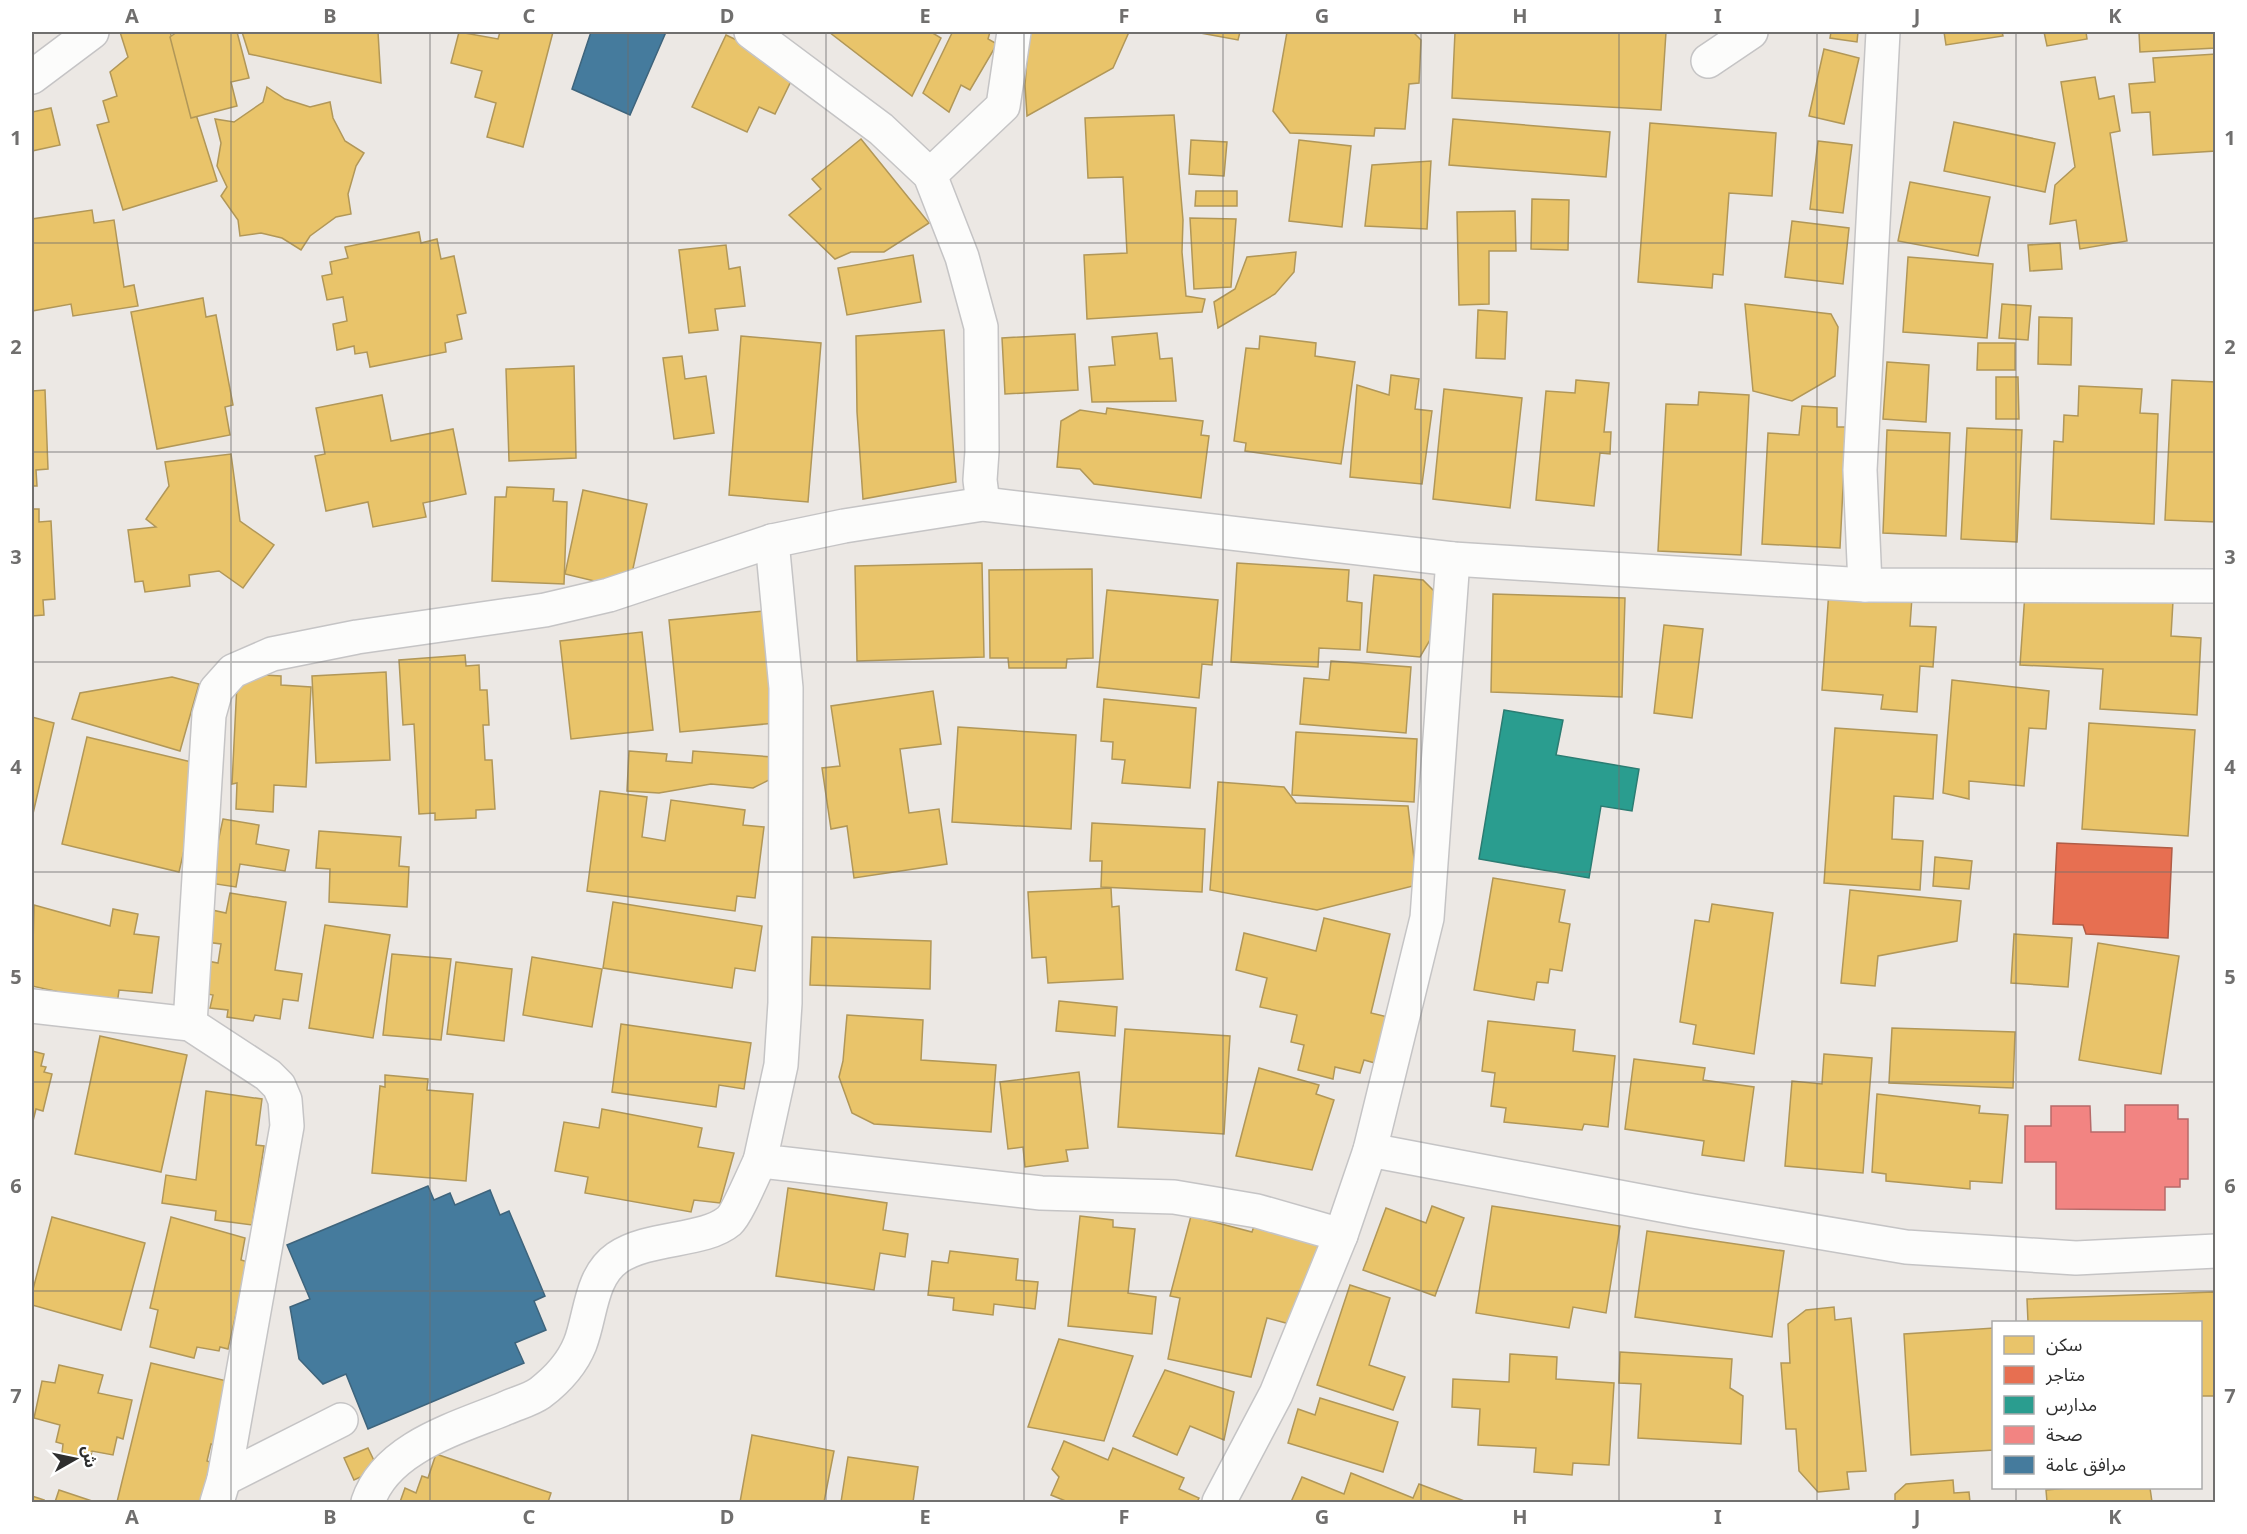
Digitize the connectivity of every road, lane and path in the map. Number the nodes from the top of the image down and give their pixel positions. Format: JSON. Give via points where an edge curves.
{"nodes":[{"id":1,"x":92,"y":32,"type":"edge"},
{"id":2,"x":750,"y":32,"type":"edge"},
{"id":3,"x":1014,"y":32,"type":"edge"},
{"id":4,"x":1751,"y":32,"type":"edge"},
{"id":5,"x":1883,"y":32,"type":"edge"},
{"id":6,"x":1708,"y":61,"type":"dead end"},
{"id":7,"x":32,"y":77,"type":"edge"},
{"id":8,"x":930,"y":175,"type":"junction"},
{"id":9,"x":983,"y":504,"type":"junction"},
{"id":10,"x":772,"y":542,"type":"junction"},
{"id":11,"x":1453,"y":559,"type":"junction"},
{"id":12,"x":1864,"y":585,"type":"junction"},
{"id":13,"x":2216,"y":586,"type":"edge"},
{"id":14,"x":32,"y":1006,"type":"edge"},
{"id":15,"x":190,"y":1024,"type":"junction"},
{"id":16,"x":1370,"y":1150,"type":"junction"},
{"id":17,"x":760,"y":1161,"type":"junction"},
{"id":18,"x":1341,"y":1235,"type":"junction"},
{"id":19,"x":2216,"y":1251,"type":"edge"},
{"id":20,"x":341,"y":1420,"type":"dead end"},
{"id":21,"x":220,"y":1491,"type":"edge"},
{"id":22,"x":368,"y":1503,"type":"edge"},
{"id":23,"x":1220,"y":1503,"type":"edge"}],
"edges":[{"from":1,"to":7,"type":"street"},
{"from":2,"to":8,"type":"street","via":[[881,129]]},
{"from":3,"to":8,"type":"street","via":[[1003,106]]},
{"from":4,"to":6,"type":"street"},
{"from":5,"to":12,"type":"street","via":[[1860,470]]},
{"from":8,"to":9,"type":"street","via":[[962,257],[981,327]]},
{"from":9,"to":10,"type":"street"},
{"from":9,"to":11,"type":"street"},
{"from":10,"to":15,"type":"street","via":[[588,600],[545,610],[347,639],[272,654],[233,671],[216,690],[209,715]]},
{"from":10,"to":17,"type":"street","via":[[786,688],[785,1003],[782,1065]]},
{"from":11,"to":12,"type":"street"},
{"from":11,"to":16,"type":"street","via":[[1427,918]]},
{"from":12,"to":13,"type":"street"},
{"from":14,"to":15,"type":"street"},
{"from":15,"to":21,"type":"street","via":[[279,1086],[285,1100],[287,1125]]},
{"from":16,"to":18,"type":"street"},
{"from":16,"to":19,"type":"street","via":[[1906,1247],[2076,1258]]},
{"from":17,"to":18,"type":"street","via":[[1041,1193],[1174,1197],[1257,1211]]},
{"from":17,"to":22,"type":"street","via":[[729,1221],[703,1232],[649,1243],[616,1259],[599,1278],[579,1345],[560,1376],[538,1394],[422,1444],[391,1467]]},
{"from":18,"to":23,"type":"street","via":[[1276,1394]]},
{"from":20,"to":21,"type":"street"}]}
